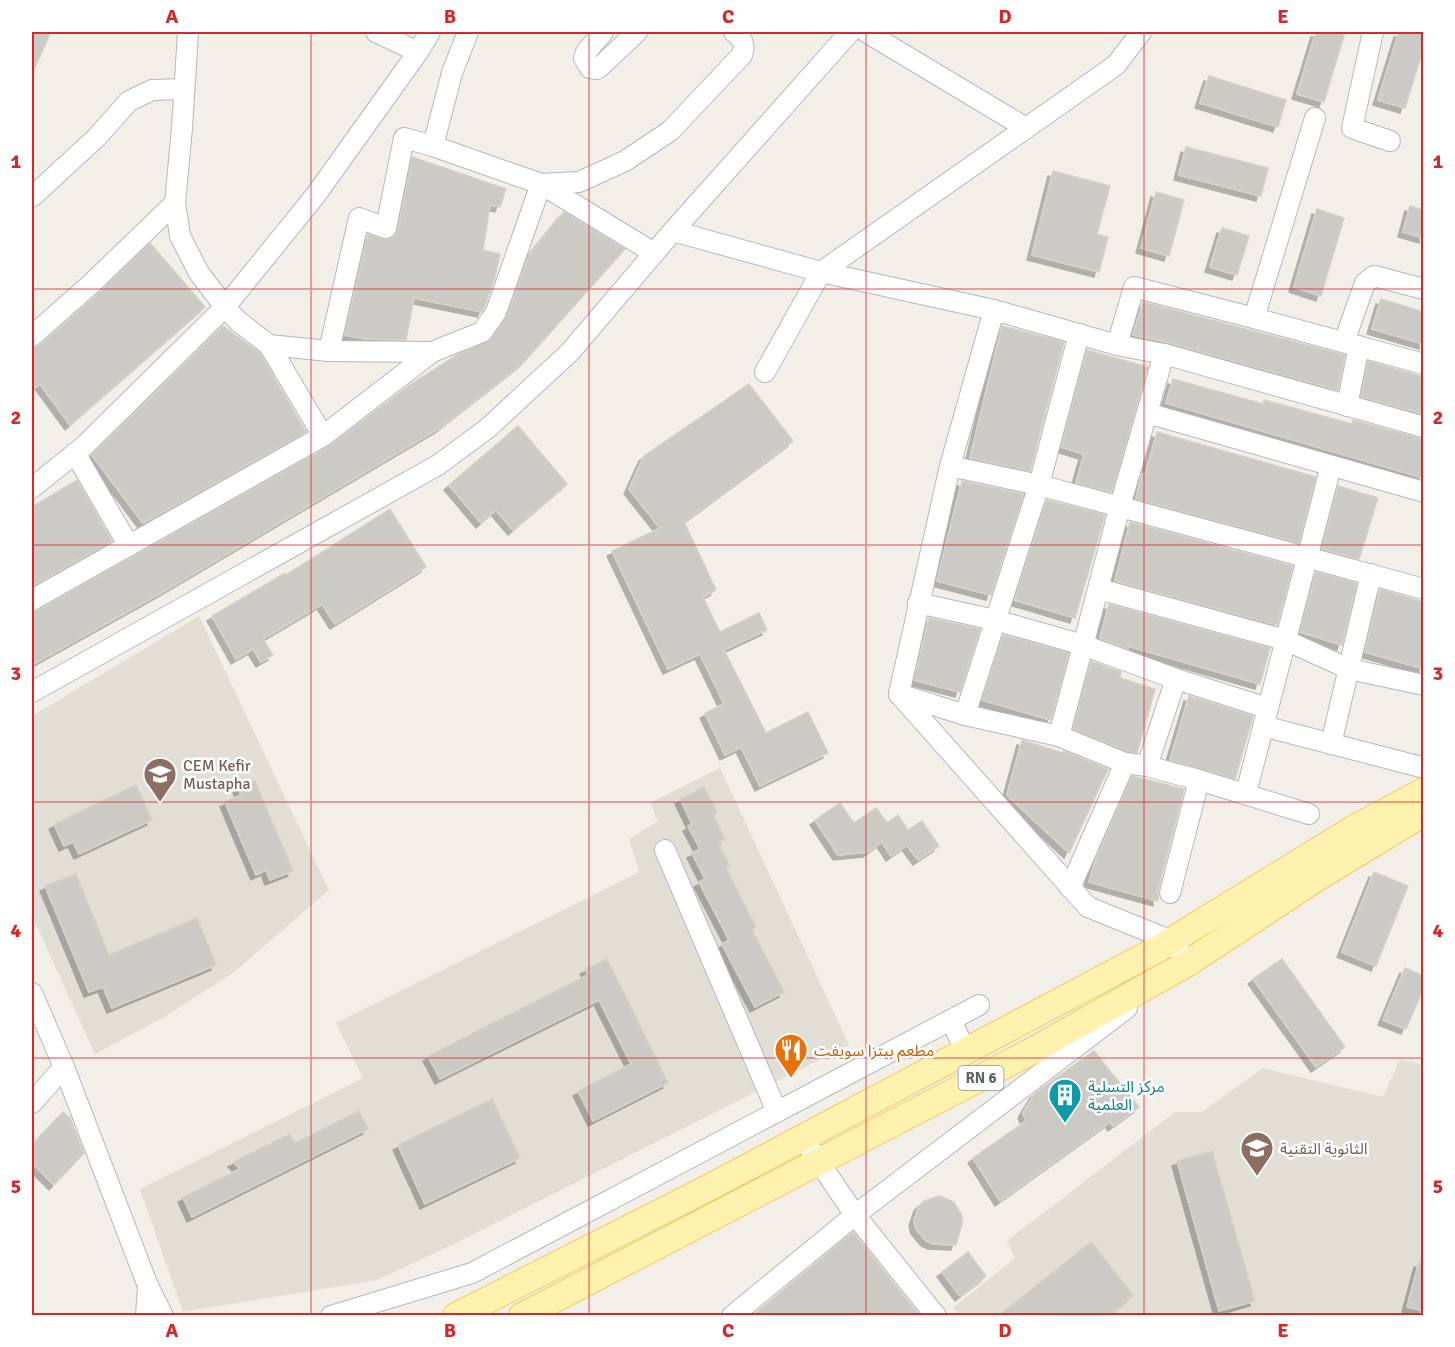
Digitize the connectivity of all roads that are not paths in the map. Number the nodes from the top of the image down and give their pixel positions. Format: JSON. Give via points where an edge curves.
{"nodes":[{"id":1,"x":188,"y":32,"type":"edge"},
{"id":2,"x":376,"y":32,"type":"edge"},
{"id":3,"x":430,"y":32,"type":"edge"},
{"id":4,"x":468,"y":32,"type":"edge"},
{"id":5,"x":603,"y":32,"type":"edge"},
{"id":6,"x":636,"y":32,"type":"edge"},
{"id":7,"x":734,"y":32,"type":"edge"},
{"id":8,"x":850,"y":32,"type":"edge"},
{"id":9,"x":866,"y":32,"type":"edge"},
{"id":10,"x":1141,"y":32,"type":"edge"},
{"id":11,"x":1374,"y":32,"type":"edge"},
{"id":12,"x":418,"y":52,"type":"junction"},
{"id":13,"x":184,"y":89,"type":"junction"},
{"id":14,"x":1315,"y":118,"type":"dead end"},
{"id":15,"x":1026,"y":128,"type":"junction"},
{"id":16,"x":1390,"y":141,"type":"dead end"},
{"id":17,"x":433,"y":146,"type":"junction"},
{"id":18,"x":541,"y":184,"type":"junction"},
{"id":19,"x":32,"y":197,"type":"edge"},
{"id":20,"x":175,"y":203,"type":"junction"},
{"id":21,"x":673,"y":231,"type":"junction"},
{"id":22,"x":654,"y":253,"type":"junction"},
{"id":23,"x":821,"y":272,"type":"junction"},
{"id":24,"x":1424,"y":289,"type":"edge"},
{"id":25,"x":225,"y":307,"type":"junction"},
{"id":26,"x":994,"y":310,"type":"junction"},
{"id":27,"x":1254,"y":318,"type":"junction"},
{"id":28,"x":1078,"y":334,"type":"junction"},
{"id":29,"x":32,"y":336,"type":"edge"},
{"id":30,"x":1351,"y":344,"type":"junction"},
{"id":31,"x":269,"y":345,"type":"junction"},
{"id":32,"x":1117,"y":345,"type":"junction"},
{"id":33,"x":329,"y":351,"type":"junction"},
{"id":34,"x":432,"y":352,"type":"junction"},
{"id":35,"x":1164,"y":354,"type":"junction"},
{"id":36,"x":1424,"y":364,"type":"edge"},
{"id":37,"x":765,"y":372,"type":"dead end"},
{"id":38,"x":1347,"y":406,"type":"junction"},
{"id":39,"x":1147,"y":414,"type":"junction"},
{"id":40,"x":1424,"y":428,"type":"edge"},
{"id":41,"x":323,"y":436,"type":"junction"},
{"id":42,"x":75,"y":453,"type":"junction"},
{"id":43,"x":950,"y":466,"type":"junction"},
{"id":44,"x":1331,"y":466,"type":"junction"},
{"id":45,"x":1040,"y":485,"type":"junction"},
{"id":46,"x":32,"y":488,"type":"edge"},
{"id":47,"x":1424,"y":492,"type":"edge"},
{"id":48,"x":1120,"y":506,"type":"junction"},
{"id":49,"x":129,"y":546,"type":"junction"},
{"id":50,"x":1308,"y":557,"type":"junction"},
{"id":51,"x":1371,"y":574,"type":"junction"},
{"id":52,"x":1099,"y":589,"type":"junction"},
{"id":53,"x":1424,"y":589,"type":"edge"},
{"id":54,"x":32,"y":600,"type":"edge"},
{"id":55,"x":918,"y":603,"type":"junction"},
{"id":56,"x":995,"y":620,"type":"junction"},
{"id":57,"x":1285,"y":640,"type":"junction"},
{"id":58,"x":1083,"y":645,"type":"junction"},
{"id":59,"x":1349,"y":669,"type":"junction"},
{"id":60,"x":1176,"y":679,"type":"junction"},
{"id":61,"x":1424,"y":685,"type":"edge"},
{"id":62,"x":32,"y":692,"type":"edge"},
{"id":63,"x":899,"y":694,"type":"junction"},
{"id":64,"x":965,"y":715,"type":"junction"},
{"id":65,"x":1265,"y":717,"type":"junction"},
{"id":66,"x":1059,"y":736,"type":"junction"},
{"id":67,"x":1331,"y":744,"type":"junction"},
{"id":68,"x":1125,"y":763,"type":"junction"},
{"id":69,"x":1147,"y":766,"type":"junction"},
{"id":70,"x":1423,"y":779,"type":"edge"},
{"id":71,"x":1199,"y":780,"type":"junction"},
{"id":72,"x":1246,"y":793,"type":"junction"},
{"id":73,"x":1424,"y":813,"type":"edge"},
{"id":74,"x":1309,"y":814,"type":"dead end"},
{"id":75,"x":665,"y":850,"type":"dead end"},
{"id":76,"x":1070,"y":888,"type":"junction"},
{"id":77,"x":1170,"y":893,"type":"dead end"},
{"id":78,"x":1173,"y":941,"type":"junction"},
{"id":79,"x":1188,"y":963,"type":"junction"},
{"id":80,"x":32,"y":993,"type":"edge"},
{"id":81,"x":979,"y":1005,"type":"dead end"},
{"id":82,"x":951,"y":1020,"type":"junction"},
{"id":83,"x":965,"y":1050,"type":"junction"},
{"id":84,"x":64,"y":1067,"type":"junction"},
{"id":85,"x":32,"y":1103,"type":"edge"},
{"id":86,"x":777,"y":1112,"type":"junction"},
{"id":87,"x":802,"y":1137,"type":"junction"},
{"id":88,"x":820,"y":1162,"type":"junction"},
{"id":89,"x":855,"y":1215,"type":"junction"},
{"id":90,"x":148,"y":1286,"type":"junction"},
{"id":91,"x":146,"y":1316,"type":"edge"},
{"id":92,"x":163,"y":1316,"type":"edge"},
{"id":93,"x":331,"y":1316,"type":"edge"},
{"id":94,"x":456,"y":1316,"type":"edge"},
{"id":95,"x":522,"y":1316,"type":"edge"},
{"id":96,"x":732,"y":1316,"type":"edge"},
{"id":97,"x":936,"y":1316,"type":"edge"}],
"edges":[{"from":1,"to":13,"type":"street"},
{"from":2,"to":12,"type":"street"},
{"from":3,"to":12,"type":"street"},
{"from":4,"to":17,"type":"street","via":[[452,73]]},
{"from":5,"to":6,"type":"street","via":[[586,52],[584,58],[590,68],[597,69]]},
{"from":7,"to":18,"type":"street","via":[[742,39],[742,55],[670,131],[625,161],[579,182]]},
{"from":8,"to":21,"type":"street"},
{"from":9,"to":15,"type":"street"},
{"from":10,"to":15,"type":"street","via":[[1116,65]]},
{"from":11,"to":16,"type":"street","via":[[1352,129]]},
{"from":12,"to":25,"type":"street","via":[[315,196]]},
{"from":13,"to":19,"type":"street","via":[[152,90],[129,101],[97,137]]},
{"from":13,"to":20,"type":"street"},
{"from":14,"to":27,"type":"street"},
{"from":15,"to":23,"type":"street"},
{"from":17,"to":18,"type":"street"},
{"from":17,"to":33,"type":"street","via":[[404,138],[386,228],[359,218]]},
{"from":18,"to":22,"type":"street"},
{"from":18,"to":34,"type":"street","via":[[496,312],[482,332]]},
{"from":20,"to":25,"type":"street","via":[[180,236],[199,273]]},
{"from":20,"to":29,"type":"street"},
{"from":21,"to":22,"type":"street"},
{"from":21,"to":23,"type":"street"},
{"from":22,"to":62,"type":"street","via":[[570,352],[488,428],[438,465]]},
{"from":23,"to":26,"type":"street"},
{"from":23,"to":37,"type":"street"},
{"from":24,"to":30,"type":"street","via":[[1374,276],[1365,283]]},
{"from":25,"to":31,"type":"street"},
{"from":25,"to":42,"type":"street"},
{"from":26,"to":28,"type":"street"},
{"from":26,"to":43,"type":"street"},
{"from":27,"to":30,"type":"street"},
{"from":27,"to":32,"type":"street","via":[[1134,287]]},
{"from":28,"to":32,"type":"street"},
{"from":28,"to":45,"type":"street"},
{"from":30,"to":36,"type":"street"},
{"from":30,"to":38,"type":"street"},
{"from":31,"to":33,"type":"street"},
{"from":31,"to":41,"type":"street"},
{"from":32,"to":35,"type":"street"},
{"from":33,"to":34,"type":"street"},
{"from":34,"to":41,"type":"street"},
{"from":35,"to":38,"type":"street"},
{"from":35,"to":39,"type":"street"},
{"from":38,"to":40,"type":"street"},
{"from":39,"to":44,"type":"street"},
{"from":39,"to":48,"type":"street"},
{"from":41,"to":49,"type":"street"},
{"from":42,"to":46,"type":"street"},
{"from":42,"to":49,"type":"street"},
{"from":43,"to":45,"type":"street"},
{"from":43,"to":55,"type":"street"},
{"from":44,"to":47,"type":"street"},
{"from":44,"to":50,"type":"street"},
{"from":45,"to":48,"type":"street"},
{"from":45,"to":56,"type":"street"},
{"from":48,"to":50,"type":"street"},
{"from":48,"to":52,"type":"street"},
{"from":49,"to":54,"type":"street"},
{"from":50,"to":51,"type":"street"},
{"from":50,"to":57,"type":"street"},
{"from":51,"to":53,"type":"street"},
{"from":51,"to":59,"type":"street"},
{"from":52,"to":57,"type":"street"},
{"from":52,"to":58,"type":"street"},
{"from":55,"to":56,"type":"street"},
{"from":55,"to":63,"type":"street"},
{"from":56,"to":58,"type":"street"},
{"from":56,"to":64,"type":"street"},
{"from":57,"to":59,"type":"street"},
{"from":57,"to":65,"type":"street"},
{"from":58,"to":60,"type":"street"},
{"from":58,"to":66,"type":"street"},
{"from":59,"to":61,"type":"street"},
{"from":59,"to":67,"type":"street"},
{"from":60,"to":65,"type":"street"},
{"from":60,"to":69,"type":"street"},
{"from":63,"to":64,"type":"street"},
{"from":63,"to":76,"type":"street"},
{"from":64,"to":66,"type":"street"},
{"from":65,"to":67,"type":"street"},
{"from":65,"to":72,"type":"street"},
{"from":66,"to":68,"type":"street"},
{"from":67,"to":70,"type":"street"},
{"from":68,"to":69,"type":"street"},
{"from":68,"to":76,"type":"street"},
{"from":69,"to":71,"type":"street"},
{"from":70,"to":78,"type":"main road","number":"RN 6","via":[[1353,829]]},
{"from":71,"to":72,"type":"street"},
{"from":71,"to":77,"type":"street"},
{"from":72,"to":74,"type":"street"},
{"from":73,"to":79,"type":"main road","number":"RN 6"},
{"from":75,"to":86,"type":"street"},
{"from":76,"to":78,"type":"street","via":[[1088,907]]},
{"from":78,"to":79,"type":"street"},
{"from":78,"to":83,"type":"main road","number":"RN 6"},
{"from":79,"to":88,"type":"main road","number":"RN 6","via":[[1030,1052]]},
{"from":79,"to":89,"type":"street"},
{"from":80,"to":84,"type":"street"},
{"from":81,"to":82,"type":"street"},
{"from":82,"to":83,"type":"street"},
{"from":82,"to":86,"type":"street"},
{"from":83,"to":87,"type":"main road","number":"RN 6"},
{"from":84,"to":85,"type":"street"},
{"from":84,"to":90,"type":"street"},
{"from":86,"to":93,"type":"street","via":[[472,1273]]},
{"from":87,"to":88,"type":"street"},
{"from":87,"to":94,"type":"main road","number":"RN 6"},
{"from":88,"to":89,"type":"street"},
{"from":88,"to":95,"type":"main road","number":"RN 6"},
{"from":89,"to":96,"type":"street"},
{"from":89,"to":97,"type":"street"},
{"from":90,"to":91,"type":"street"},
{"from":90,"to":92,"type":"street"}]}
